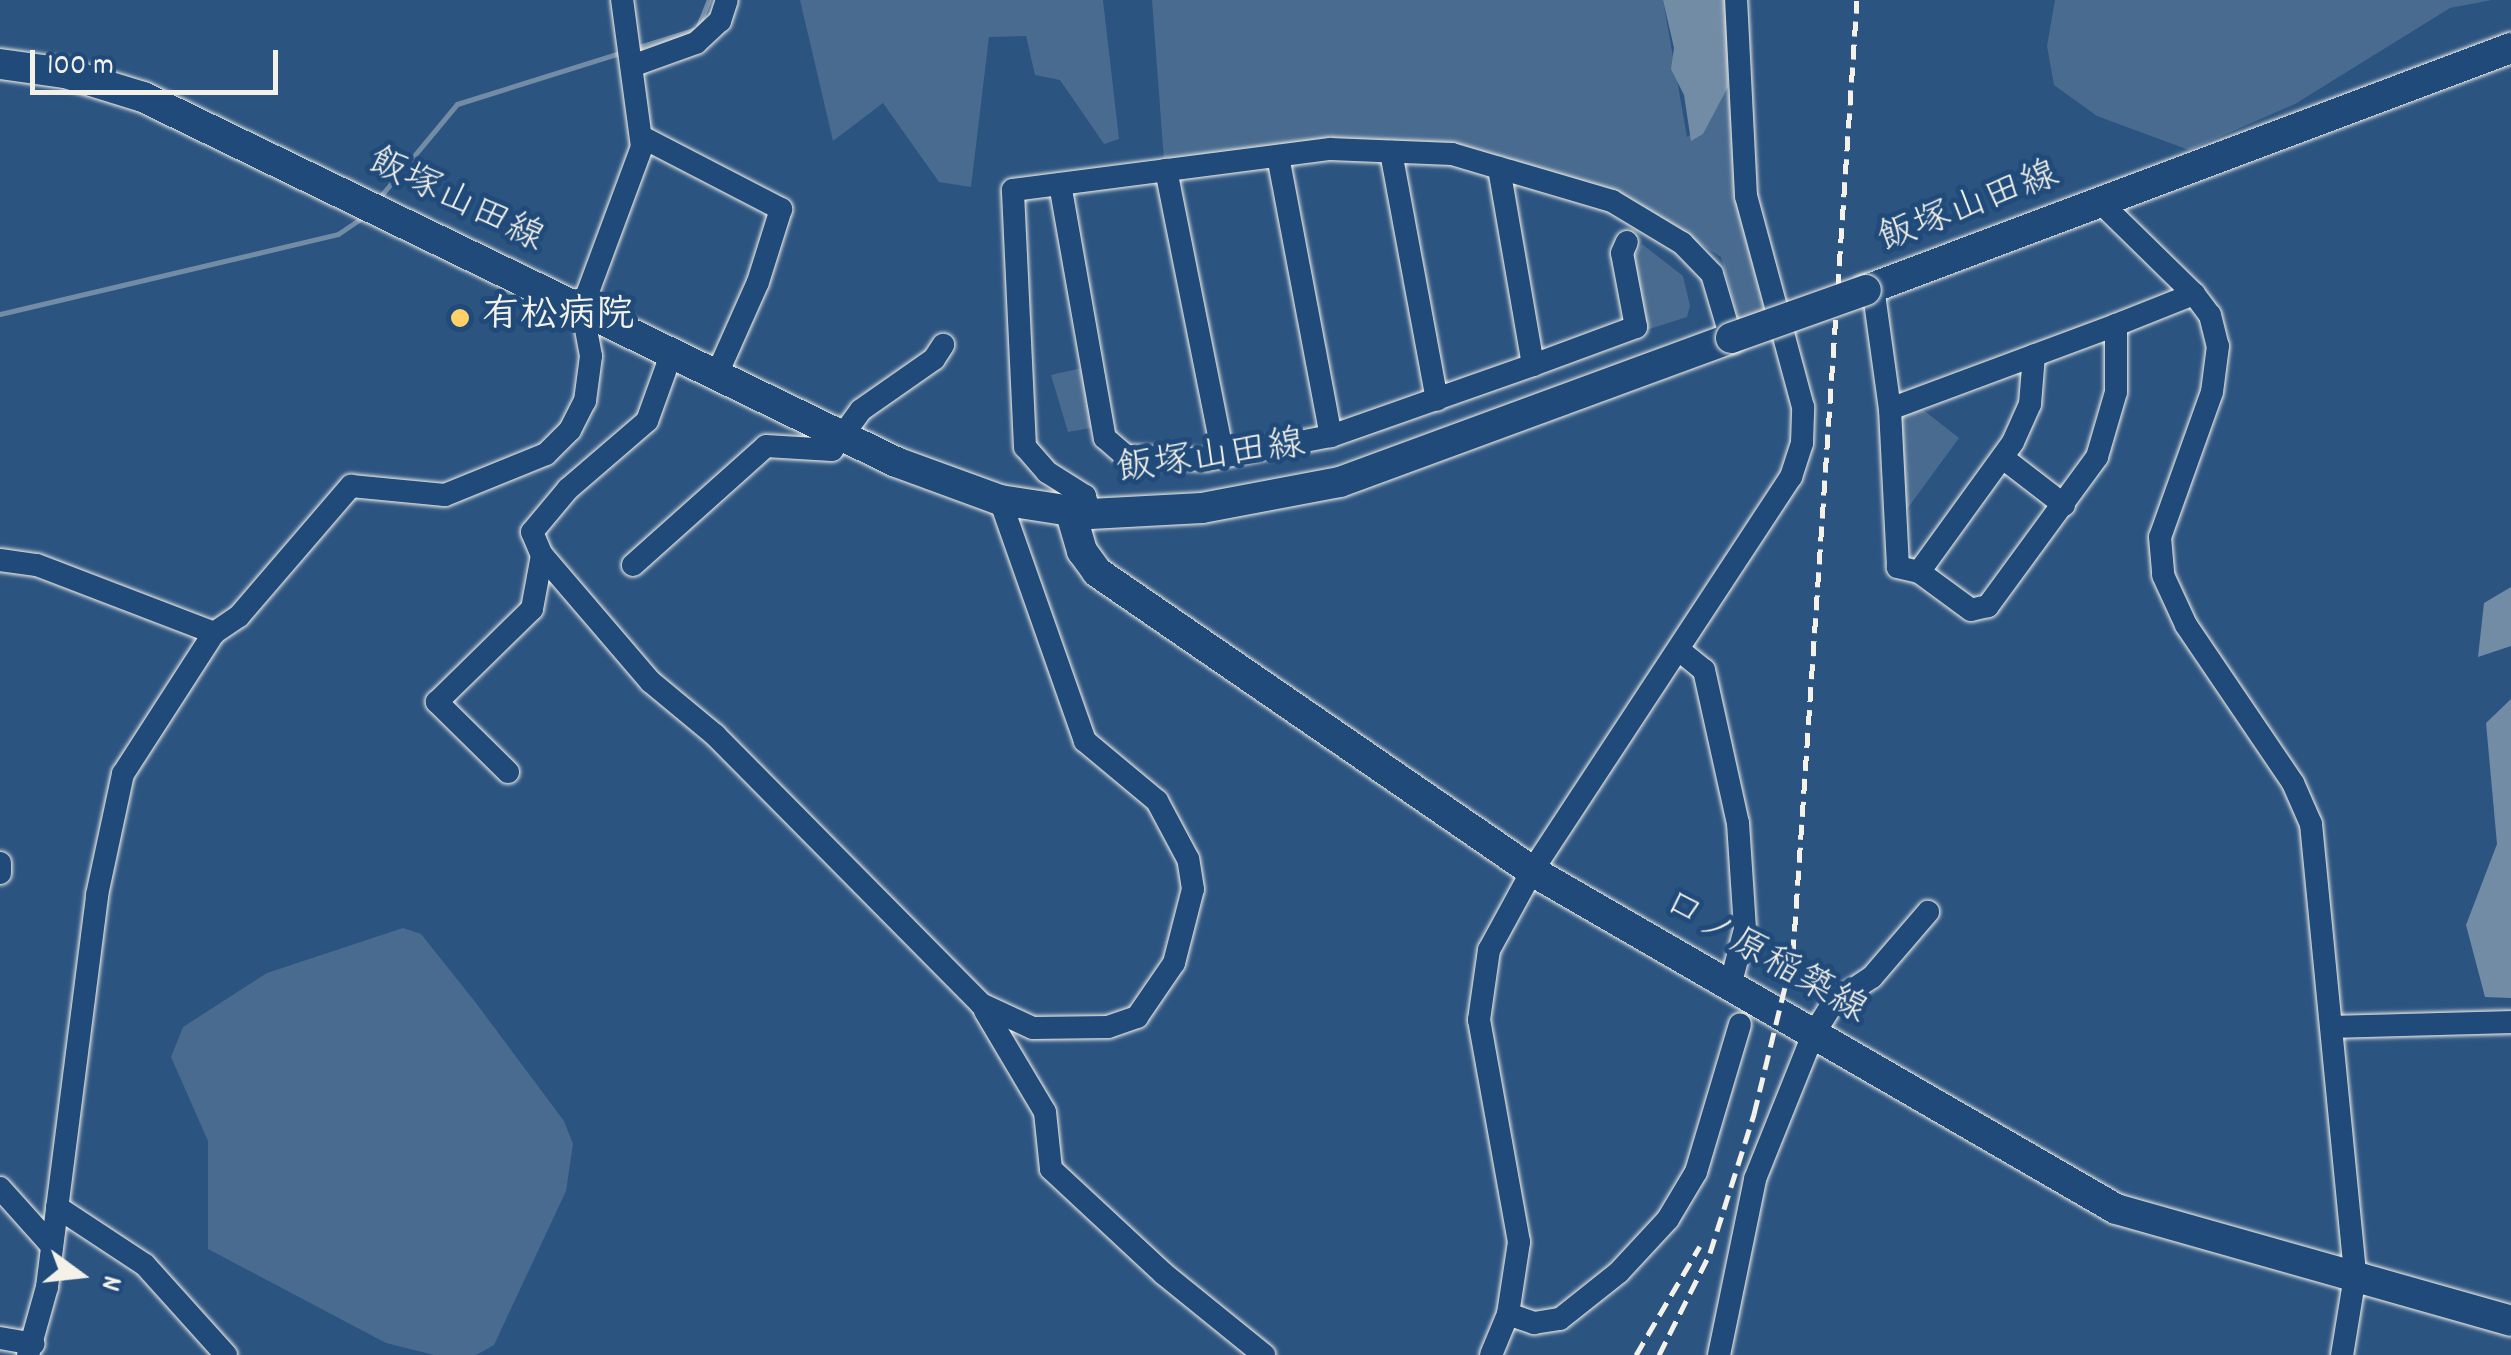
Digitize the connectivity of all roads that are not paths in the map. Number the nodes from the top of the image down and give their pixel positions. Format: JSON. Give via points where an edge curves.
{"nodes":[{"id":1,"x":622,"y":0,"type":"edge"},
{"id":2,"x":727,"y":0,"type":"edge"},
{"id":3,"x":1736,"y":0,"type":"edge"},
{"id":4,"x":2511,"y":48,"type":"edge"},
{"id":5,"x":631,"y":56,"type":"junction"},
{"id":6,"x":0,"y":64,"type":"edge"},
{"id":7,"x":642,"y":136,"type":"junction"},
{"id":8,"x":1391,"y":152,"type":"junction"},
{"id":9,"x":1278,"y":156,"type":"junction"},
{"id":10,"x":1499,"y":168,"type":"junction"},
{"id":11,"x":1166,"y":170,"type":"junction"},
{"id":12,"x":1060,"y":184,"type":"junction"},
{"id":13,"x":2100,"y":202,"type":"junction"},
{"id":14,"x":1627,"y":242,"type":"dead end"},
{"id":15,"x":1870,"y":289,"type":"junction"},
{"id":16,"x":2194,"y":294,"type":"junction"},
{"id":17,"x":582,"y":308,"type":"junction"},
{"id":18,"x":2116,"y":325,"type":"junction"},
{"id":19,"x":1731,"y":338,"type":"junction"},
{"id":20,"x":943,"y":345,"type":"dead end"},
{"id":21,"x":672,"y":352,"type":"junction"},
{"id":22,"x":2034,"y":355,"type":"junction"},
{"id":23,"x":1533,"y":364,"type":"junction"},
{"id":24,"x":717,"y":374,"type":"junction"},
{"id":25,"x":1436,"y":400,"type":"junction"},
{"id":26,"x":1890,"y":409,"type":"junction"},
{"id":27,"x":1331,"y":436,"type":"junction"},
{"id":28,"x":846,"y":437,"type":"junction"},
{"id":29,"x":1222,"y":456,"type":"junction"},
{"id":30,"x":2003,"y":458,"type":"junction"},
{"id":31,"x":1000,"y":500,"type":"junction"},
{"id":32,"x":2064,"y":505,"type":"junction"},
{"id":33,"x":1080,"y":512,"type":"junction"},
{"id":34,"x":542,"y":555,"type":"junction"},
{"id":35,"x":0,"y":560,"type":"edge"},
{"id":36,"x":633,"y":565,"type":"dead end"},
{"id":37,"x":1919,"y":572,"type":"junction"},
{"id":38,"x":214,"y":633,"type":"junction"},
{"id":39,"x":1678,"y":650,"type":"junction"},
{"id":40,"x":508,"y":772,"type":"dead end"},
{"id":41,"x":0,"y":863,"type":"edge"},
{"id":42,"x":1532,"y":870,"type":"junction"},
{"id":43,"x":0,"y":873,"type":"edge"},
{"id":44,"x":1928,"y":912,"type":"dead end"},
{"id":45,"x":1730,"y":986,"type":"junction"},
{"id":46,"x":981,"y":1004,"type":"junction"},
{"id":47,"x":2511,"y":1022,"type":"edge"},
{"id":48,"x":1740,"y":1024,"type":"dead end"},
{"id":49,"x":2332,"y":1027,"type":"junction"},
{"id":50,"x":1814,"y":1035,"type":"junction"},
{"id":51,"x":0,"y":1188,"type":"edge"},
{"id":52,"x":57,"y":1206,"type":"junction"},
{"id":53,"x":52,"y":1246,"type":"junction"},
{"id":54,"x":2355,"y":1276,"type":"junction"},
{"id":55,"x":1508,"y":1314,"type":"junction"},
{"id":56,"x":2511,"y":1321,"type":"edge"},
{"id":57,"x":0,"y":1338,"type":"edge"},
{"id":58,"x":30,"y":1349,"type":"edge"},
{"id":59,"x":226,"y":1355,"type":"edge"},
{"id":60,"x":1264,"y":1355,"type":"edge"},
{"id":61,"x":1491,"y":1355,"type":"edge"},
{"id":62,"x":1719,"y":1355,"type":"edge"},
{"id":63,"x":2342,"y":1355,"type":"edge"}],
"edges":[{"from":1,"to":5,"type":"street"},
{"from":2,"to":5,"type":"street","via":[[720,21],[696,43]]},
{"from":3,"to":39,"type":"street","via":[[1746,196],[1803,407],[1802,443],[1791,477]]},
{"from":4,"to":13,"type":"main road","name":"飯塚山田線"},
{"from":5,"to":7,"type":"street"},
{"from":6,"to":17,"type":"main road","name":"飯塚山田線","via":[[143,97]]},
{"from":7,"to":17,"type":"street","via":[[640,158]]},
{"from":7,"to":24,"type":"street","via":[[781,209]]},
{"from":8,"to":9,"type":"street"},
{"from":8,"to":10,"type":"street","via":[[1452,154]]},
{"from":8,"to":25,"type":"street"},
{"from":9,"to":11,"type":"street"},
{"from":9,"to":27,"type":"street"},
{"from":10,"to":19,"type":"street","via":[[1612,200],[1682,243],[1712,274]]},
{"from":10,"to":23,"type":"street"},
{"from":11,"to":12,"type":"street"},
{"from":11,"to":29,"type":"street"},
{"from":12,"to":29,"type":"street","via":[[1106,438],[1126,456]]},
{"from":12,"to":33,"type":"street","via":[[1013,190],[1025,448],[1085,496]]},
{"from":13,"to":15,"type":"main road","name":"飯塚山田線"},
{"from":13,"to":16,"type":"street"},
{"from":14,"to":23,"type":"street","via":[[1622,254],[1636,327]]},
{"from":15,"to":19,"type":"main road","name":"飯塚山田線","bridge":true},
{"from":15,"to":26,"type":"street"},
{"from":16,"to":18,"type":"street"},
{"from":16,"to":49,"type":"street","via":[[2210,314],[2218,346],[2212,392],[2160,537],[2163,575],[2186,624],[2293,783],[2311,824]]},
{"from":17,"to":21,"type":"main road","name":"飯塚山田線"},
{"from":17,"to":38,"type":"street","via":[[591,356],[585,401],[570,430],[546,454],[445,496],[352,486],[239,616]]},
{"from":18,"to":22,"type":"street"},
{"from":18,"to":32,"type":"street","via":[[2109,428]]},
{"from":19,"to":33,"type":"main road","name":"飯塚山田線","via":[[1340,482],[1202,508]]},
{"from":20,"to":28,"type":"street","via":[[934,359],[861,410]]},
{"from":21,"to":24,"type":"main road","name":"飯塚山田線"},
{"from":21,"to":34,"type":"street","via":[[641,428],[568,489],[532,532]]},
{"from":22,"to":26,"type":"street"},
{"from":22,"to":30,"type":"street","via":[[2030,404]]},
{"from":23,"to":25,"type":"street"},
{"from":24,"to":28,"type":"main road","name":"飯塚山田線"},
{"from":25,"to":27,"type":"street"},
{"from":26,"to":37,"type":"street","via":[[1898,567]]},
{"from":27,"to":29,"type":"street"},
{"from":28,"to":31,"type":"main road","name":"飯塚山田線"},
{"from":28,"to":36,"type":"street","via":[[832,450],[766,446]]},
{"from":30,"to":32,"type":"street"},
{"from":30,"to":37,"type":"street"},
{"from":31,"to":33,"type":"main road","name":"飯塚山田線"},
{"from":31,"to":46,"type":"street","via":[[1085,741],[1156,801],[1188,859],[1193,889],[1174,962],[1137,1017],[1108,1027],[1033,1028]]},
{"from":32,"to":37,"type":"street","via":[[1988,606],[1971,610]]},
{"from":33,"to":42,"type":"main road","name":"口ノ原稲築線","via":[[1082,551],[1097,572]]},
{"from":34,"to":40,"type":"street","via":[[532,610],[438,702]]},
{"from":34,"to":46,"type":"street","via":[[651,682],[715,735]]},
{"from":35,"to":38,"type":"street","via":[[37,565]]},
{"from":38,"to":52,"type":"street","via":[[146,735],[110,813]]},
{"from":39,"to":42,"type":"street"},
{"from":39,"to":45,"type":"street","via":[[1704,670],[1738,823],[1745,929]]},
{"from":41,"to":43,"type":"street"},
{"from":42,"to":45,"type":"main road","name":"口ノ原稲築線"},
{"from":42,"to":55,"type":"street","via":[[1489,950],[1478,994],[1483,1053],[1518,1220]]},
{"from":44,"to":50,"type":"street","via":[[1872,977],[1834,1002]]},
{"from":45,"to":50,"type":"main road","name":"口ノ原稲築線"},
{"from":46,"to":60,"type":"street","via":[[1046,1112],[1051,1168],[1164,1274]]},
{"from":47,"to":49,"type":"street"},
{"from":48,"to":55,"type":"street","via":[[1696,1172],[1668,1219],[1619,1272],[1560,1319],[1534,1323]]},
{"from":49,"to":54,"type":"street"},
{"from":50,"to":54,"type":"main road","name":"口ノ原稲築線","via":[[2116,1209]]},
{"from":50,"to":62,"type":"street","via":[[1755,1180]]},
{"from":51,"to":53,"type":"street"},
{"from":52,"to":53,"type":"street"},
{"from":52,"to":59,"type":"street","via":[[145,1265]]},
{"from":53,"to":58,"type":"street"},
{"from":54,"to":56,"type":"main road","name":"口ノ原稲築線"},
{"from":54,"to":63,"type":"street"},
{"from":55,"to":61,"type":"street"},
{"from":57,"to":58,"type":"street"}]}
